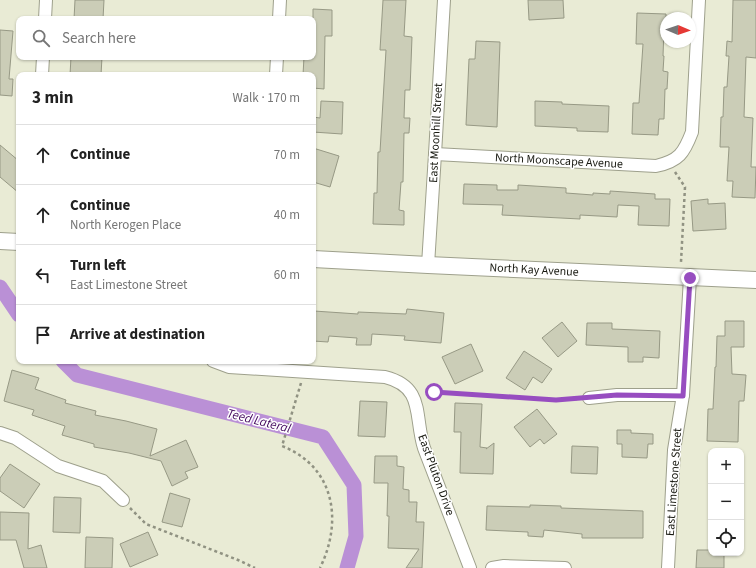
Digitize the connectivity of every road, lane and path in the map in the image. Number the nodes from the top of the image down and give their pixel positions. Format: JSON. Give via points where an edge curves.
{"nodes":[{"id":1,"x":46,"y":0,"type":"edge"},
{"id":2,"x":280,"y":0,"type":"edge"},
{"id":3,"x":444,"y":0,"type":"edge"},
{"id":4,"x":700,"y":0,"type":"edge"},
{"id":5,"x":45,"y":16,"type":"edge"},
{"id":6,"x":279,"y":16,"type":"edge"},
{"id":7,"x":43,"y":60,"type":"edge"},
{"id":8,"x":277,"y":60,"type":"edge"},
{"id":9,"x":42,"y":72,"type":"edge"},
{"id":10,"x":276,"y":72,"type":"edge"},
{"id":11,"x":436,"y":154,"type":"junction"},
{"id":12,"x":669,"y":163,"type":"junction"},
{"id":13,"x":316,"y":259,"type":"edge"},
{"id":14,"x":428,"y":265,"type":"junction"},
{"id":15,"x":685,"y":272,"type":"junction"},
{"id":16,"x":756,"y":280,"type":"edge"},
{"id":17,"x":222,"y":364,"type":"edge"},
{"id":18,"x":302,"y":371,"type":"junction"},
{"id":19,"x":431,"y":392,"type":"dead end"},
{"id":20,"x":683,"y":396,"type":"junction"},
{"id":21,"x":589,"y":398,"type":"joint"},
{"id":22,"x":0,"y":433,"type":"edge"},
{"id":23,"x":123,"y":500,"type":"joint"},
{"id":24,"x":255,"y":568,"type":"edge"},
{"id":25,"x":320,"y":568,"type":"edge"},
{"id":26,"x":470,"y":568,"type":"edge"},
{"id":27,"x":492,"y":568,"type":"edge"},
{"id":28,"x":564,"y":568,"type":"edge"},
{"id":29,"x":668,"y":568,"type":"edge"}],
"edges":[{"from":1,"to":5,"type":"street"},
{"from":2,"to":6,"type":"street"},
{"from":3,"to":11,"type":"street","name":"East Moonhill Street"},
{"from":4,"to":12,"type":"street","name":"North Moonscape Avenue","via":[[692,132],[680,155]]},
{"from":7,"to":9,"type":"street"},
{"from":8,"to":10,"type":"street"},
{"from":11,"to":12,"type":"street","name":"North Moonscape Avenue","via":[[656,166]]},
{"from":11,"to":14,"type":"street","name":"East Moonhill Street"},
{"from":12,"to":15,"type":"path","via":[[685,187]]},
{"from":13,"to":14,"type":"street","name":"North Kay Avenue"},
{"from":14,"to":15,"type":"street","name":"North Kay Avenue"},
{"from":15,"to":16,"type":"street","name":"North Kay Avenue"},
{"from":15,"to":20,"type":"street","name":"East Limestone Street"},
{"from":17,"to":18,"type":"street","via":[[230,367]]},
{"from":18,"to":25,"type":"path","via":[[301,388],[282,446],[309,461],[328,492],[332,508],[332,527]]},
{"from":18,"to":26,"type":"street","name":"East Pluton Drive","via":[[385,377],[403,384],[410,390],[418,409],[420,436],[424,448]]},
{"from":19,"to":21,"type":"path","via":[[556,400]]},
{"from":20,"to":21,"type":"street","via":[[617,395]]},
{"from":20,"to":29,"type":"street","name":"East Limestone Street","via":[[674,450]]},
{"from":22,"to":23,"type":"street","via":[[15,438],[58,466],[103,481]]},
{"from":23,"to":24,"type":"path","via":[[146,524]]},
{"from":27,"to":28,"type":"street"}]}
